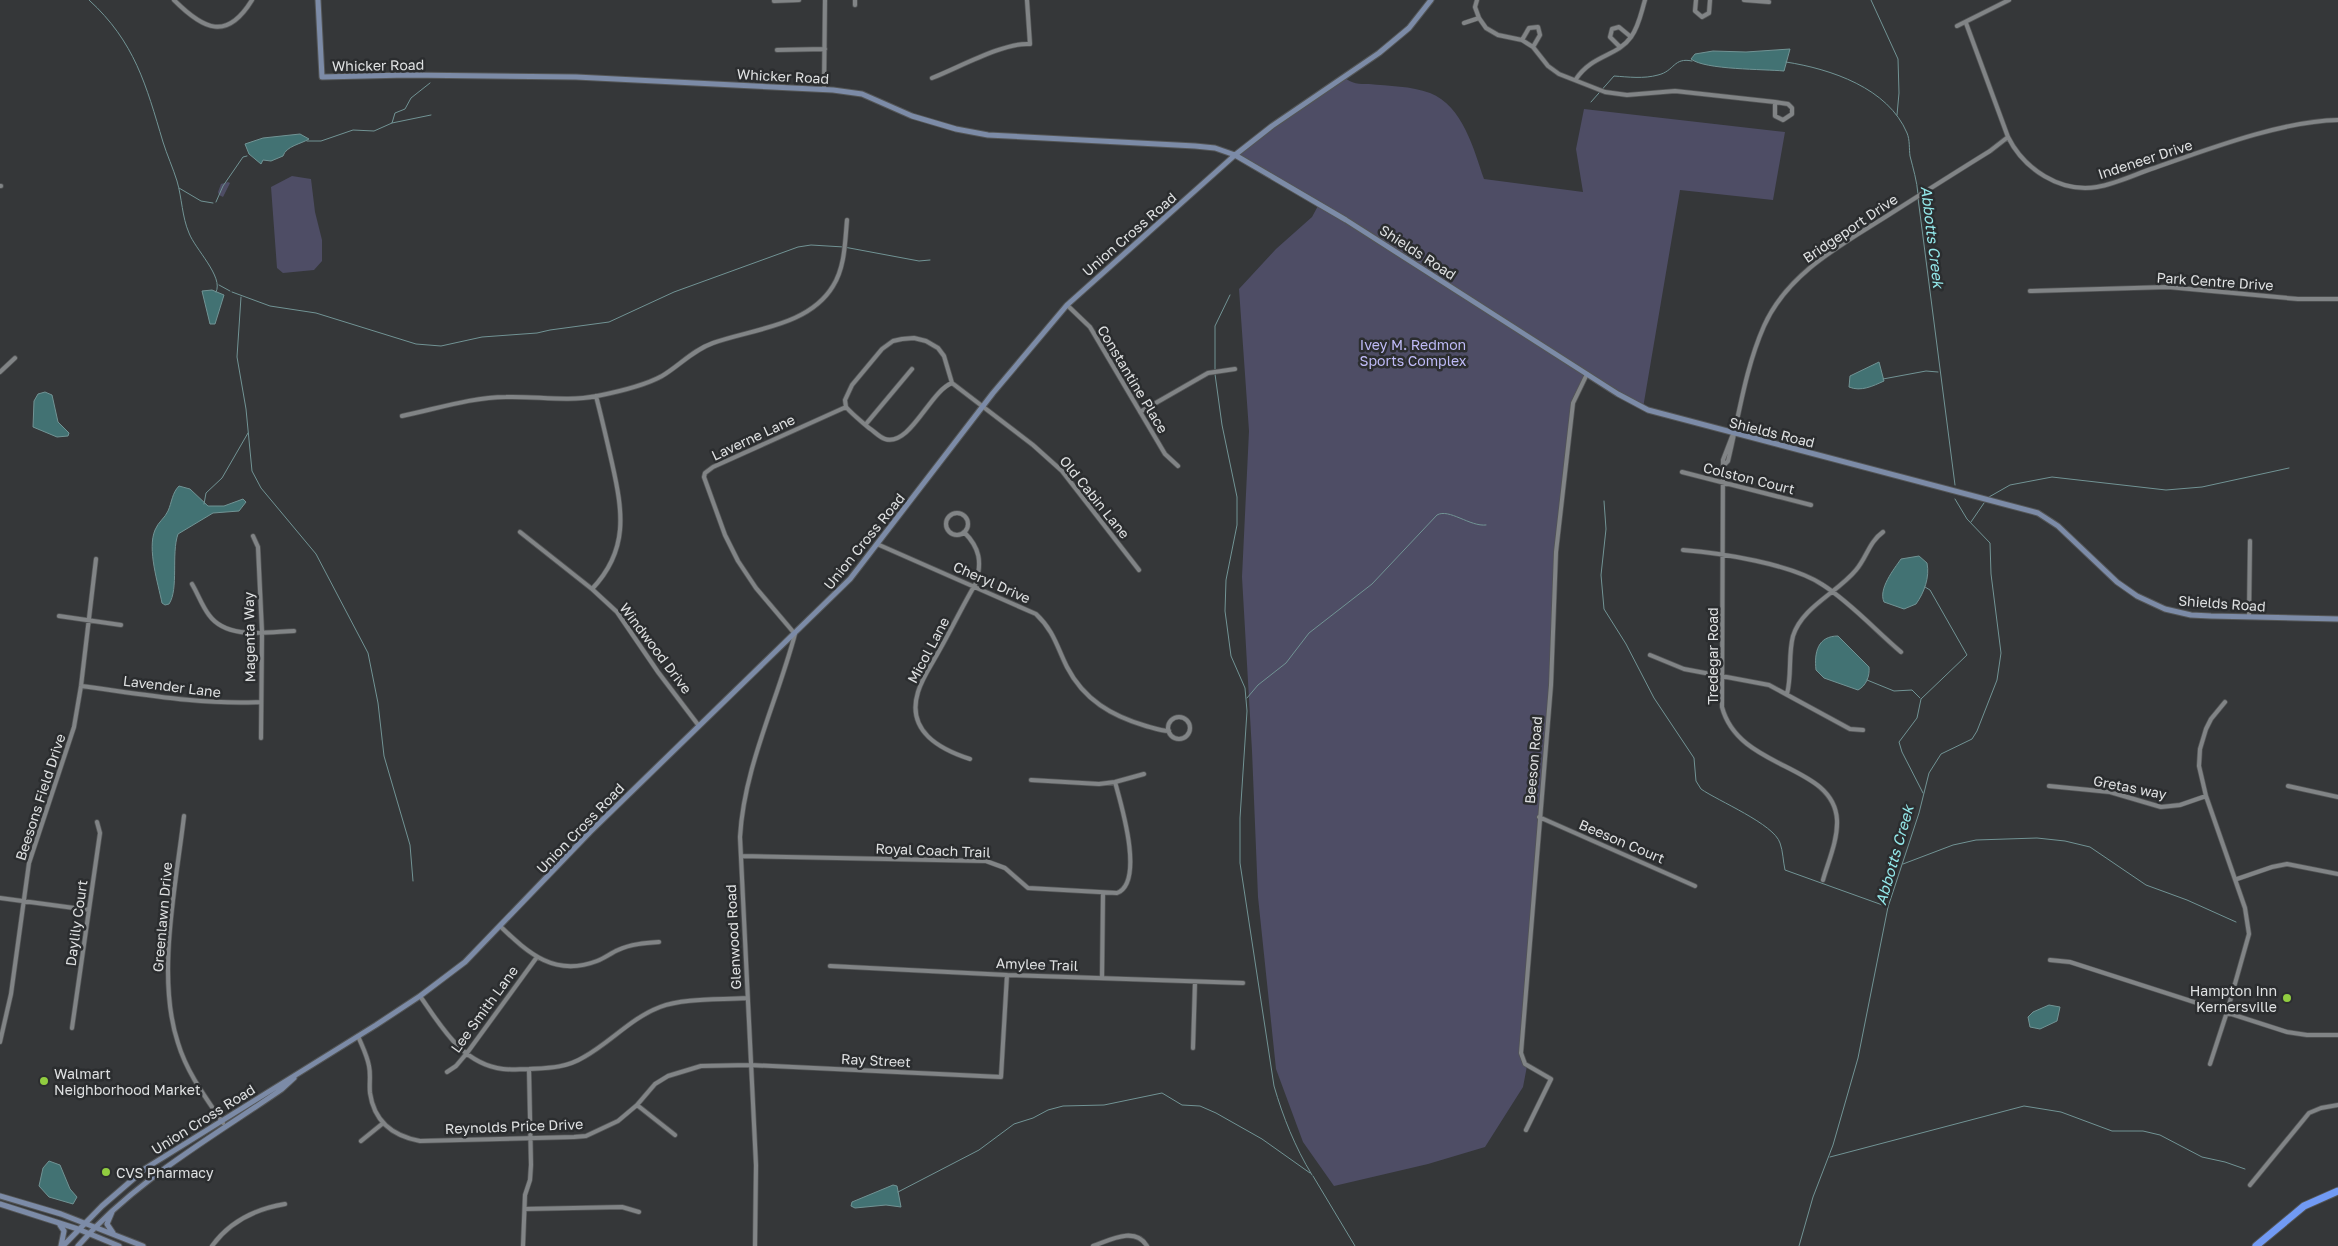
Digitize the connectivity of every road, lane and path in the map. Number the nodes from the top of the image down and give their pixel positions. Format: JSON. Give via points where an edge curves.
{"nodes":[{"id":1,"x":174,"y":0,"type":"edge"},
{"id":2,"x":252,"y":0,"type":"edge"},
{"id":3,"x":318,"y":0,"type":"edge"},
{"id":4,"x":799,"y":0,"type":"edge"},
{"id":5,"x":825,"y":0,"type":"edge"},
{"id":6,"x":1027,"y":0,"type":"edge"},
{"id":7,"x":1431,"y":0,"type":"edge"},
{"id":8,"x":1477,"y":0,"type":"edge"},
{"id":9,"x":1645,"y":0,"type":"edge"},
{"id":10,"x":1696,"y":0,"type":"edge"},
{"id":11,"x":1710,"y":0,"type":"edge"},
{"id":12,"x":1744,"y":0,"type":"edge"},
{"id":13,"x":2009,"y":0,"type":"edge"},
{"id":14,"x":774,"y":1,"type":"edge"},
{"id":15,"x":1768,"y":2,"type":"dead end"},
{"id":16,"x":1479,"y":18,"type":"junction"},
{"id":17,"x":1464,"y":23,"type":"dead end"},
{"id":18,"x":1966,"y":23,"type":"junction"},
{"id":19,"x":1957,"y":26,"type":"dead end"},
{"id":20,"x":1631,"y":37,"type":"junction"},
{"id":21,"x":1522,"y":40,"type":"junction"},
{"id":22,"x":1533,"y":47,"type":"junction"},
{"id":23,"x":1620,"y":48,"type":"junction"},
{"id":24,"x":825,"y":49,"type":"junction"},
{"id":25,"x":777,"y":50,"type":"dead end"},
{"id":26,"x":932,"y":78,"type":"dead end"},
{"id":27,"x":1576,"y":79,"type":"junction"},
{"id":28,"x":824,"y":90,"type":"junction"},
{"id":29,"x":1775,"y":102,"type":"junction"},
{"id":30,"x":2338,"y":120,"type":"edge"},
{"id":31,"x":2008,"y":137,"type":"junction"},
{"id":32,"x":1235,"y":155,"type":"junction"},
{"id":33,"x":847,"y":220,"type":"dead end"},
{"id":34,"x":2030,"y":291,"type":"dead end"},
{"id":35,"x":2338,"y":298,"type":"edge"},
{"id":36,"x":1067,"y":305,"type":"junction"},
{"id":37,"x":15,"y":358,"type":"dead end"},
{"id":38,"x":912,"y":369,"type":"dead end"},
{"id":39,"x":1236,"y":369,"type":"dead end"},
{"id":40,"x":0,"y":372,"type":"edge"},
{"id":41,"x":1587,"y":374,"type":"junction"},
{"id":42,"x":952,"y":383,"type":"junction"},
{"id":43,"x":596,"y":396,"type":"junction"},
{"id":44,"x":984,"y":406,"type":"junction"},
{"id":45,"x":846,"y":407,"type":"junction"},
{"id":46,"x":1140,"y":412,"type":"junction"},
{"id":47,"x":402,"y":416,"type":"dead end"},
{"id":48,"x":866,"y":424,"type":"junction"},
{"id":49,"x":1733,"y":434,"type":"junction"},
{"id":50,"x":1178,"y":466,"type":"dead end"},
{"id":51,"x":1682,"y":472,"type":"dead end"},
{"id":52,"x":1723,"y":482,"type":"junction"},
{"id":53,"x":1811,"y":505,"type":"dead end"},
{"id":54,"x":520,"y":532,"type":"dead end"},
{"id":55,"x":964,"y":532,"type":"junction"},
{"id":56,"x":1882,"y":532,"type":"dead end"},
{"id":57,"x":253,"y":536,"type":"dead end"},
{"id":58,"x":2250,"y":541,"type":"dead end"},
{"id":59,"x":877,"y":544,"type":"junction"},
{"id":60,"x":1683,"y":550,"type":"dead end"},
{"id":61,"x":1723,"y":554,"type":"junction"},
{"id":62,"x":96,"y":559,"type":"dead end"},
{"id":63,"x":1139,"y":570,"type":"dead end"},
{"id":64,"x":192,"y":584,"type":"dead end"},
{"id":65,"x":974,"y":586,"type":"junction"},
{"id":66,"x":592,"y":589,"type":"junction"},
{"id":67,"x":1834,"y":592,"type":"junction"},
{"id":68,"x":59,"y":616,"type":"dead end"},
{"id":69,"x":2249,"y":617,"type":"junction"},
{"id":70,"x":2338,"y":619,"type":"edge"},
{"id":71,"x":89,"y":620,"type":"junction"},
{"id":72,"x":121,"y":625,"type":"dead end"},
{"id":73,"x":294,"y":631,"type":"dead end"},
{"id":74,"x":262,"y":632,"type":"junction"},
{"id":75,"x":795,"y":634,"type":"junction"},
{"id":76,"x":1901,"y":652,"type":"dead end"},
{"id":77,"x":1650,"y":655,"type":"dead end"},
{"id":78,"x":1722,"y":676,"type":"junction"},
{"id":79,"x":81,"y":686,"type":"junction"},
{"id":80,"x":1787,"y":694,"type":"junction"},
{"id":81,"x":261,"y":702,"type":"junction"},
{"id":82,"x":2224,"y":702,"type":"dead end"},
{"id":83,"x":699,"y":726,"type":"junction"},
{"id":84,"x":1863,"y":730,"type":"dead end"},
{"id":85,"x":1168,"y":731,"type":"junction"},
{"id":86,"x":261,"y":738,"type":"dead end"},
{"id":87,"x":970,"y":759,"type":"dead end"},
{"id":88,"x":1144,"y":774,"type":"dead end"},
{"id":89,"x":1031,"y":780,"type":"dead end"},
{"id":90,"x":1115,"y":782,"type":"junction"},
{"id":91,"x":2049,"y":786,"type":"dead end"},
{"id":92,"x":2288,"y":786,"type":"dead end"},
{"id":93,"x":2206,"y":796,"type":"junction"},
{"id":94,"x":2338,"y":796,"type":"edge"},
{"id":95,"x":184,"y":816,"type":"dead end"},
{"id":96,"x":1539,"y":817,"type":"junction"},
{"id":97,"x":97,"y":822,"type":"dead end"},
{"id":98,"x":741,"y":856,"type":"junction"},
{"id":99,"x":2338,"y":874,"type":"edge"},
{"id":100,"x":2237,"y":879,"type":"junction"},
{"id":101,"x":1823,"y":880,"type":"dead end"},
{"id":102,"x":1695,"y":886,"type":"dead end"},
{"id":103,"x":1103,"y":893,"type":"junction"},
{"id":104,"x":0,"y":898,"type":"edge"},
{"id":105,"x":23,"y":902,"type":"junction"},
{"id":106,"x":89,"y":910,"type":"junction"},
{"id":107,"x":500,"y":926,"type":"junction"},
{"id":108,"x":659,"y":942,"type":"dead end"},
{"id":109,"x":537,"y":957,"type":"junction"},
{"id":110,"x":2050,"y":960,"type":"dead end"},
{"id":111,"x":830,"y":966,"type":"dead end"},
{"id":112,"x":1007,"y":975,"type":"junction"},
{"id":113,"x":1102,"y":978,"type":"junction"},
{"id":114,"x":1195,"y":982,"type":"junction"},
{"id":115,"x":1243,"y":983,"type":"dead end"},
{"id":116,"x":420,"y":996,"type":"junction"},
{"id":117,"x":747,"y":998,"type":"junction"},
{"id":118,"x":2228,"y":1012,"type":"junction"},
{"id":119,"x":72,"y":1028,"type":"dead end"},
{"id":120,"x":2338,"y":1035,"type":"edge"},
{"id":121,"x":358,"y":1036,"type":"junction"},
{"id":122,"x":0,"y":1042,"type":"edge"},
{"id":123,"x":1193,"y":1048,"type":"dead end"},
{"id":124,"x":467,"y":1053,"type":"junction"},
{"id":125,"x":2210,"y":1064,"type":"dead end"},
{"id":126,"x":750,"y":1065,"type":"junction"},
{"id":127,"x":529,"y":1069,"type":"junction"},
{"id":128,"x":448,"y":1072,"type":"dead end"},
{"id":129,"x":294,"y":1078,"type":"junction"},
{"id":130,"x":637,"y":1105,"type":"junction"},
{"id":131,"x":2338,"y":1105,"type":"edge"},
{"id":132,"x":221,"y":1120,"type":"junction"},
{"id":133,"x":382,"y":1124,"type":"junction"},
{"id":134,"x":226,"y":1127,"type":"junction"},
{"id":135,"x":1526,"y":1130,"type":"dead end"},
{"id":136,"x":675,"y":1135,"type":"dead end"},
{"id":137,"x":530,"y":1138,"type":"junction"},
{"id":138,"x":361,"y":1141,"type":"dead end"},
{"id":139,"x":2250,"y":1184,"type":"dead end"},
{"id":140,"x":2338,"y":1192,"type":"edge"},
{"id":141,"x":0,"y":1196,"type":"edge"},
{"id":142,"x":0,"y":1204,"type":"edge"},
{"id":143,"x":286,"y":1204,"type":"dead end"},
{"id":144,"x":115,"y":1208,"type":"junction"},
{"id":145,"x":525,"y":1209,"type":"junction"},
{"id":146,"x":639,"y":1212,"type":"dead end"},
{"id":147,"x":48,"y":1219,"type":"junction"},
{"id":148,"x":84,"y":1223,"type":"junction"},
{"id":149,"x":95,"y":1227,"type":"junction"},
{"id":150,"x":78,"y":1229,"type":"junction"},
{"id":151,"x":88,"y":1234,"type":"junction"},
{"id":152,"x":118,"y":1236,"type":"junction"},
{"id":153,"x":62,"y":1246,"type":"edge"},
{"id":154,"x":78,"y":1246,"type":"edge"},
{"id":155,"x":119,"y":1246,"type":"edge"},
{"id":156,"x":143,"y":1246,"type":"edge"},
{"id":157,"x":212,"y":1246,"type":"edge"},
{"id":158,"x":523,"y":1246,"type":"edge"},
{"id":159,"x":755,"y":1246,"type":"edge"},
{"id":160,"x":1093,"y":1246,"type":"edge"},
{"id":161,"x":1146,"y":1246,"type":"edge"},
{"id":162,"x":2256,"y":1246,"type":"edge"}],
"edges":[{"from":1,"to":2,"type":"street","via":[[199,22],[216,27],[239,19]]},
{"from":3,"to":28,"type":"street","name":"Whicker Road","via":[[322,77],[576,77]]},
{"from":4,"to":14,"type":"street"},
{"from":5,"to":24,"type":"street"},
{"from":6,"to":26,"type":"street","via":[[1030,44],[1003,49]]},
{"from":7,"to":32,"type":"street","name":"Union Cross Road","via":[[1408,28],[1379,53]]},
{"from":8,"to":16,"type":"street"},
{"from":9,"to":20,"type":"street"},
{"from":10,"to":11,"type":"street","via":[[1695,11],[1702,17],[1709,13]]},
{"from":12,"to":15,"type":"street"},
{"from":13,"to":18,"type":"street"},
{"from":16,"to":17,"type":"street"},
{"from":16,"to":21,"type":"street","via":[[1493,32]]},
{"from":18,"to":19,"type":"street"},
{"from":18,"to":31,"type":"street","name":"Indeneer Drive"},
{"from":20,"to":23,"type":"street"},
{"from":20,"to":23,"type":"street","via":[[1619,27],[1612,29],[1610,37]]},
{"from":21,"to":22,"type":"street"},
{"from":21,"to":22,"type":"street","via":[[1529,28],[1538,27],[1540,35]]},
{"from":22,"to":27,"type":"street","via":[[1554,70]]},
{"from":23,"to":27,"type":"street","via":[[1596,58]]},
{"from":24,"to":25,"type":"street"},
{"from":24,"to":28,"type":"street"},
{"from":27,"to":29,"type":"street","via":[[1614,94],[1675,90]]},
{"from":28,"to":32,"type":"street","name":"Whicker Road","via":[[862,94],[912,116],[988,135],[1206,146]]},
{"from":29,"to":29,"type":"street","via":[[1788,104],[1792,114],[1783,120],[1775,116]]},
{"from":30,"to":31,"type":"street","name":"Indeneer Drive","via":[[2291,126],[2212,148],[2097,187],[2072,186],[2046,178],[2016,153]]},
{"from":31,"to":49,"type":"street","name":"Bridgeport Drive","via":[[1834,249],[1804,272],[1782,297],[1765,324],[1753,355]]},
{"from":32,"to":36,"type":"street","name":"Union Cross Road"},
{"from":32,"to":41,"type":"street","name":"Shields Road","via":[[1346,220]]},
{"from":33,"to":43,"type":"street","via":[[841,268],[834,286],[813,308],[788,321],[711,344],[647,382]]},
{"from":34,"to":35,"type":"street","name":"Park Centre Drive","via":[[2168,287],[2298,299]]},
{"from":36,"to":44,"type":"street","name":"Union Cross Road"},
{"from":36,"to":46,"type":"street","name":"Constantine Place","via":[[1090,327]]},
{"from":37,"to":40,"type":"street"},
{"from":38,"to":48,"type":"street"},
{"from":39,"to":46,"type":"street","via":[[1208,373]]},
{"from":41,"to":49,"type":"street","name":"Shields Road","via":[[1648,410]]},
{"from":41,"to":96,"type":"street","name":"Beeson Road","via":[[1573,403],[1556,552],[1551,685]]},
{"from":42,"to":44,"type":"street","name":"Old Cabin Lane"},
{"from":42,"to":45,"type":"street","via":[[948,364],[938,348],[914,338],[893,341],[866,367],[847,395]]},
{"from":42,"to":48,"type":"street","via":[[937,394],[900,438],[885,439]]},
{"from":43,"to":47,"type":"street","via":[[560,400],[487,398]]},
{"from":43,"to":66,"type":"street","via":[[622,514],[617,548]]},
{"from":44,"to":59,"type":"street","name":"Union Cross Road"},
{"from":44,"to":63,"type":"street","name":"Old Cabin Lane","via":[[1062,471]]},
{"from":45,"to":48,"type":"street"},
{"from":45,"to":75,"type":"street","name":"Laverne Lane","via":[[713,467],[704,475],[712,503],[738,561]]},
{"from":46,"to":50,"type":"street","name":"Constantine Place","via":[[1164,454]]},
{"from":49,"to":52,"type":"street","name":"Tredegar Road"},
{"from":49,"to":69,"type":"street","name":"Shields Road","via":[[2028,510],[2058,526],[2110,576],[2151,603],[2191,615]]},
{"from":51,"to":52,"type":"street","name":"Colston Court"},
{"from":52,"to":53,"type":"street","name":"Colston Court"},
{"from":52,"to":61,"type":"street","name":"Tredegar Road"},
{"from":54,"to":66,"type":"street","name":"Windwood Drive"},
{"from":55,"to":55,"type":"street","via":[[968,526],[967,519],[958,513],[951,515],[946,524],[948,530],[958,535]]},
{"from":55,"to":65,"type":"street","name":"Micol Lane","via":[[973,541],[980,558]]},
{"from":56,"to":67,"type":"street","via":[[1870,545],[1858,568]]},
{"from":57,"to":74,"type":"street","name":"Magenta Way","via":[[258,548]]},
{"from":58,"to":69,"type":"street"},
{"from":59,"to":65,"type":"street","name":"Cheryl Drive"},
{"from":59,"to":75,"type":"street","name":"Union Cross Road","via":[[850,579]]},
{"from":60,"to":61,"type":"street"},
{"from":61,"to":67,"type":"street","via":[[1812,578]]},
{"from":61,"to":78,"type":"street","name":"Tredegar Road"},
{"from":62,"to":71,"type":"street","name":"Beesons Field Drive"},
{"from":64,"to":74,"type":"street","via":[[208,615],[216,623],[241,632]]},
{"from":65,"to":85,"type":"street","name":"Cheryl Drive","via":[[1036,614],[1051,630],[1078,685],[1095,703],[1129,721]]},
{"from":65,"to":87,"type":"street","name":"Micol Lane","via":[[919,690],[916,702],[920,726],[930,740],[946,751]]},
{"from":66,"to":83,"type":"street","name":"Windwood Drive","via":[[628,626]]},
{"from":67,"to":76,"type":"street"},
{"from":67,"to":80,"type":"street","via":[[1805,615],[1798,625],[1791,648]]},
{"from":68,"to":71,"type":"street"},
{"from":69,"to":70,"type":"street","name":"Shields Road"},
{"from":71,"to":72,"type":"street"},
{"from":71,"to":79,"type":"street","name":"Beesons Field Drive"},
{"from":73,"to":74,"type":"street"},
{"from":74,"to":81,"type":"street","name":"Magenta Way"},
{"from":75,"to":83,"type":"street","name":"Union Cross Road"},
{"from":75,"to":98,"type":"street","name":"Glenwood Road","via":[[747,786],[741,820]]},
{"from":77,"to":78,"type":"street","via":[[1676,666]]},
{"from":78,"to":80,"type":"street","via":[[1769,685]]},
{"from":78,"to":101,"type":"street","name":"Tredegar Road","via":[[1722,707],[1734,733],[1751,748],[1816,783],[1833,802],[1837,827]]},
{"from":79,"to":81,"type":"street","name":"Lavender Lane","via":[[192,702]]},
{"from":79,"to":105,"type":"street","name":"Beesons Field Drive","via":[[70,744],[29,863]]},
{"from":80,"to":84,"type":"street","via":[[1850,729]]},
{"from":81,"to":86,"type":"street","name":"Magenta Way"},
{"from":82,"to":93,"type":"street","via":[[2211,720],[2200,749],[2200,775]]},
{"from":83,"to":107,"type":"street","name":"Union Cross Road","via":[[590,832]]},
{"from":85,"to":85,"type":"street","via":[[1173,737],[1183,738],[1190,730],[1189,722],[1176,717],[1170,721]]},
{"from":88,"to":90,"type":"street"},
{"from":89,"to":90,"type":"street"},
{"from":90,"to":103,"type":"street","name":"Royal Coach Trail","via":[[1128,834],[1129,870],[1123,891]]},
{"from":91,"to":93,"type":"street","name":"Gretas way","via":[[2110,792],[2161,807],[2180,805]]},
{"from":92,"to":94,"type":"street"},
{"from":93,"to":100,"type":"street"},
{"from":95,"to":132,"type":"street","name":"Greenlawn Drive","via":[[167,979],[173,1027],[186,1063]]},
{"from":96,"to":102,"type":"street","name":"Beeson Court"},
{"from":96,"to":135,"type":"street","name":"Beeson Road","via":[[1521,1053],[1525,1064],[1551,1080]]},
{"from":97,"to":106,"type":"street","name":"Daylily Court","via":[[100,833]]},
{"from":98,"to":103,"type":"street","name":"Royal Coach Trail","via":[[986,861],[1005,868],[1028,888]]},
{"from":98,"to":117,"type":"street","name":"Glenwood Road"},
{"from":99,"to":100,"type":"street","via":[[2287,864]]},
{"from":100,"to":118,"type":"street","via":[[2249,934]]},
{"from":103,"to":113,"type":"street"},
{"from":104,"to":105,"type":"street"},
{"from":105,"to":106,"type":"street"},
{"from":105,"to":122,"type":"street","name":"Beesons Field Drive"},
{"from":106,"to":119,"type":"street","name":"Daylily Court"},
{"from":107,"to":109,"type":"street","via":[[522,948]]},
{"from":107,"to":116,"type":"street","name":"Union Cross Road","via":[[464,962]]},
{"from":108,"to":109,"type":"street","via":[[630,946],[584,964],[557,964]]},
{"from":109,"to":124,"type":"street","name":"Lee Smith Lane"},
{"from":110,"to":118,"type":"street","via":[[2070,962]]},
{"from":111,"to":112,"type":"street","name":"Amylee Trail"},
{"from":112,"to":113,"type":"street","name":"Amylee Trail"},
{"from":112,"to":126,"type":"street","name":"Ray Street","via":[[1001,1077]]},
{"from":113,"to":114,"type":"street","name":"Amylee Trail"},
{"from":114,"to":115,"type":"street","name":"Amylee Trail"},
{"from":114,"to":123,"type":"street"},
{"from":116,"to":121,"type":"street","name":"Union Cross Road"},
{"from":116,"to":124,"type":"street","via":[[448,1036]]},
{"from":117,"to":126,"type":"street","name":"Glenwood Road"},
{"from":117,"to":127,"type":"street","via":[[668,1004],[640,1017],[578,1060],[556,1068]]},
{"from":118,"to":120,"type":"street","via":[[2296,1034]]},
{"from":118,"to":125,"type":"street"},
{"from":121,"to":129,"type":"street","name":"Union Cross Road"},
{"from":121,"to":133,"type":"street","via":[[368,1062],[371,1101]]},
{"from":124,"to":127,"type":"street","via":[[492,1067]]},
{"from":124,"to":128,"type":"street","name":"Lee Smith Lane"},
{"from":126,"to":130,"type":"street","name":"Reynolds Price Drive","via":[[701,1066],[678,1072],[654,1084]]},
{"from":126,"to":159,"type":"street","name":"Glenwood Road","via":[[756,1165]]},
{"from":127,"to":137,"type":"street"},
{"from":129,"to":132,"type":"street","name":"Union Cross Road"},
{"from":129,"to":134,"type":"street","name":"Union Cross Road","via":[[282,1090]]},
{"from":130,"to":136,"type":"street"},
{"from":130,"to":137,"type":"street","name":"Reynolds Price Drive","via":[[618,1121],[586,1136]]},
{"from":131,"to":139,"type":"street","via":[[2310,1113]]},
{"from":132,"to":134,"type":"street","name":"Greenlawn Drive"},
{"from":132,"to":148,"type":"street","name":"Union Cross Road","via":[[142,1171]]},
{"from":133,"to":137,"type":"street","name":"Reynolds Price Drive","via":[[400,1136],[420,1141]]},
{"from":133,"to":138,"type":"street"},
{"from":134,"to":144,"type":"street","name":"Union Cross Road"},
{"from":137,"to":145,"type":"street","via":[[531,1165]]},
{"from":140,"to":162,"type":"highway","via":[[2304,1206]]},
{"from":141,"to":148,"type":"street"},
{"from":142,"to":147,"type":"street"},
{"from":143,"to":157,"type":"street","via":[[259,1210],[239,1220]]},
{"from":144,"to":149,"type":"street","name":"Union Cross Road"},
{"from":144,"to":152,"type":"street","via":[[108,1224],[111,1232]]},
{"from":145,"to":146,"type":"street","via":[[622,1207]]},
{"from":145,"to":158,"type":"street"},
{"from":147,"to":150,"type":"street"},
{"from":147,"to":153,"type":"street","via":[[64,1228]]},
{"from":148,"to":149,"type":"street"},
{"from":148,"to":150,"type":"street","name":"Union Cross Road"},
{"from":149,"to":151,"type":"street","name":"Union Cross Road"},
{"from":149,"to":152,"type":"street"},
{"from":150,"to":151,"type":"street"},
{"from":150,"to":153,"type":"street","name":"Union Cross Road"},
{"from":151,"to":154,"type":"street","name":"Union Cross Road"},
{"from":151,"to":155,"type":"street"},
{"from":152,"to":156,"type":"street"},
{"from":160,"to":161,"type":"street","via":[[1132,1234]]}]}
